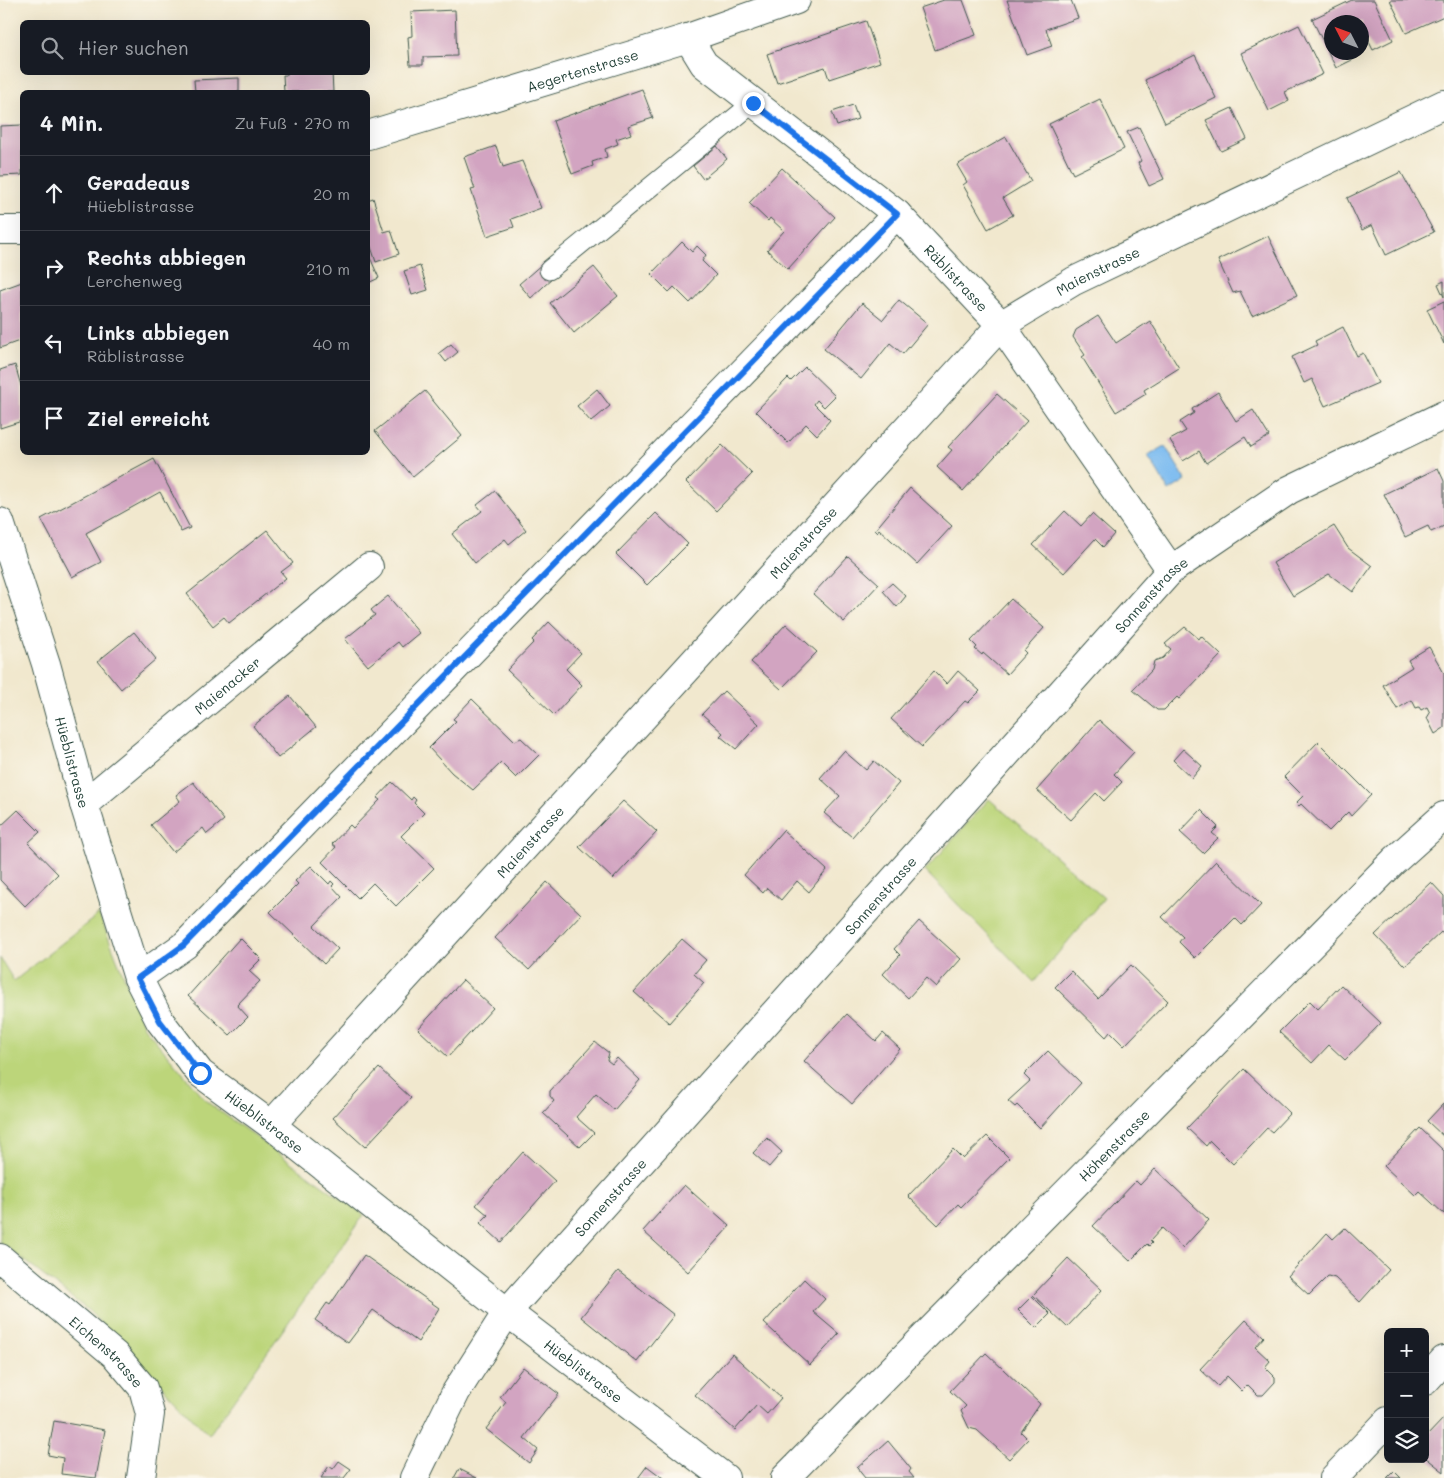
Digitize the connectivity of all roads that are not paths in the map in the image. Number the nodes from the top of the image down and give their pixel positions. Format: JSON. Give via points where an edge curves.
{"nodes":[{"id":1,"x":796,"y":0,"type":"edge"},
{"id":2,"x":688,"y":38,"type":"junction"},
{"id":3,"x":753,"y":103,"type":"junction"},
{"id":4,"x":1444,"y":104,"type":"edge"},
{"id":5,"x":370,"y":134,"type":"edge"},
{"id":6,"x":897,"y":214,"type":"junction"},
{"id":7,"x":0,"y":230,"type":"edge"},
{"id":8,"x":20,"y":230,"type":"edge"},
{"id":9,"x":549,"y":270,"type":"dead end"},
{"id":10,"x":1001,"y":325,"type":"junction"},
{"id":11,"x":1444,"y":415,"type":"edge"},
{"id":12,"x":0,"y":522,"type":"edge"},
{"id":13,"x":369,"y":567,"type":"dead end"},
{"id":14,"x":1170,"y":570,"type":"junction"},
{"id":15,"x":84,"y":804,"type":"junction"},
{"id":16,"x":1444,"y":816,"type":"edge"},
{"id":17,"x":138,"y":978,"type":"junction"},
{"id":18,"x":271,"y":1126,"type":"junction"},
{"id":19,"x":0,"y":1258,"type":"edge"},
{"id":20,"x":507,"y":1312,"type":"junction"},
{"id":21,"x":1444,"y":1360,"type":"edge"},
{"id":22,"x":1429,"y":1377,"type":"edge"},
{"id":23,"x":1384,"y":1425,"type":"edge"},
{"id":24,"x":141,"y":1478,"type":"edge"},
{"id":25,"x":414,"y":1478,"type":"edge"},
{"id":26,"x":725,"y":1478,"type":"edge"},
{"id":27,"x":785,"y":1478,"type":"edge"},
{"id":28,"x":1334,"y":1478,"type":"edge"}],
"edges":[{"from":1,"to":2,"type":"street","name":"Aegertenstrasse"},
{"from":2,"to":3,"type":"street","name":"Räblistrasse","via":[[704,64]]},
{"from":2,"to":5,"type":"street","name":"Aegertenstrasse"},
{"from":3,"to":6,"type":"street","name":"Räblistrasse"},
{"from":3,"to":9,"type":"lane"},
{"from":4,"to":10,"type":"street","name":"Maienstrasse","via":[[1074,280]]},
{"from":6,"to":10,"type":"street","name":"Räblistrasse"},
{"from":6,"to":17,"type":"street","via":[[184,945]]},
{"from":7,"to":8,"type":"street"},
{"from":10,"to":14,"type":"street","name":"Räblistrasse"},
{"from":10,"to":18,"type":"street","name":"Maienstrasse"},
{"from":11,"to":14,"type":"street","name":"Sonnenstrasse","via":[[1289,490]]},
{"from":12,"to":15,"type":"street","name":"Hüeblistrasse","via":[[46,664]]},
{"from":13,"to":15,"type":"street","name":"Maienacker"},
{"from":14,"to":20,"type":"street","name":"Sonnenstrasse"},
{"from":15,"to":17,"type":"street","name":"Hüeblistrasse"},
{"from":16,"to":27,"type":"street","name":"Höhenstrasse","via":[[1394,861]]},
{"from":17,"to":18,"type":"street","name":"Hüeblistrasse","via":[[160,1021],[200,1073]]},
{"from":18,"to":20,"type":"street","name":"Hüeblistrasse"},
{"from":19,"to":24,"type":"street","name":"Eichenstrasse","via":[[115,1355],[142,1388],[150,1414]]},
{"from":20,"to":25,"type":"street","name":"Sonnenstrasse","via":[[456,1392]]},
{"from":20,"to":26,"type":"street","name":"Hüeblistrasse"},
{"from":21,"to":22,"type":"street"},
{"from":23,"to":28,"type":"street"}]}
